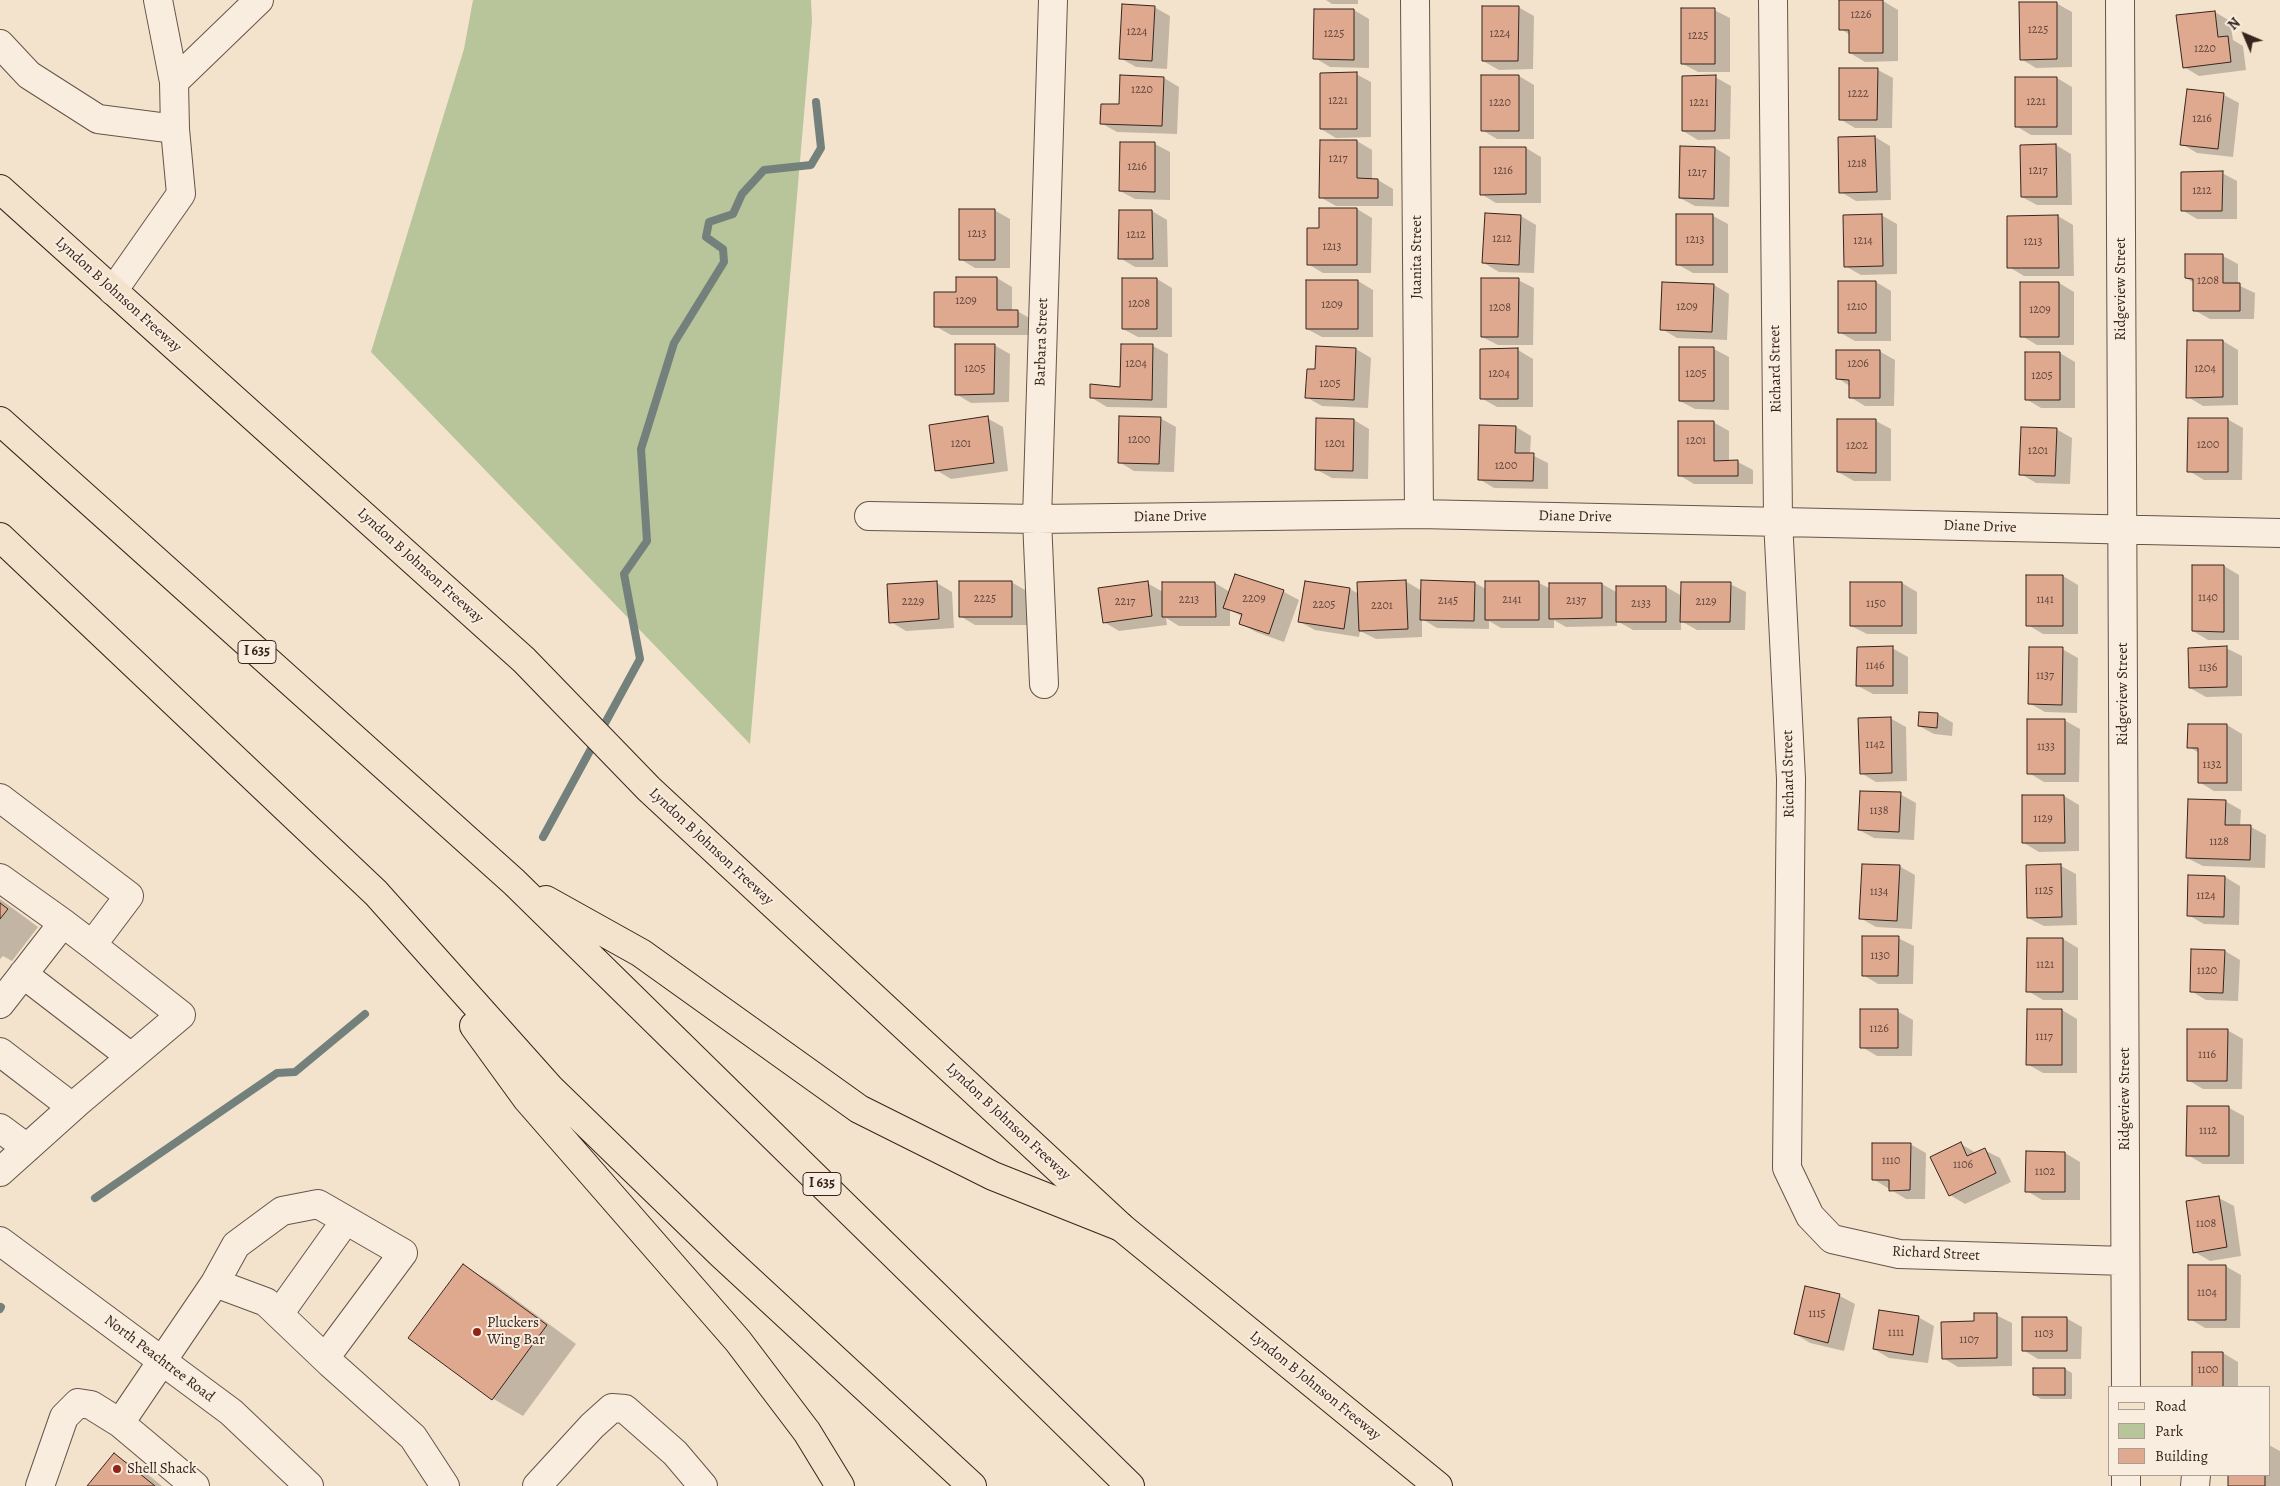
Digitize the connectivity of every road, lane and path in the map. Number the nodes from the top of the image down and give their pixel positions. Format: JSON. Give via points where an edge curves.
{"nodes":[{"id":1,"x":158,"y":0,"type":"edge"},
{"id":2,"x":259,"y":0,"type":"edge"},
{"id":3,"x":1053,"y":0,"type":"edge"},
{"id":4,"x":1416,"y":0,"type":"edge"},
{"id":5,"x":1773,"y":0,"type":"edge"},
{"id":6,"x":2120,"y":0,"type":"edge"},
{"id":7,"x":0,"y":44,"type":"edge"},
{"id":8,"x":174,"y":82,"type":"junction"},
{"id":9,"x":175,"y":130,"type":"junction"},
{"id":10,"x":0,"y":189,"type":"edge"},
{"id":11,"x":113,"y":291,"type":"junction"},
{"id":12,"x":0,"y":420,"type":"edge"},
{"id":13,"x":1419,"y":514,"type":"junction"},
{"id":14,"x":870,"y":516,"type":"dead end"},
{"id":15,"x":1037,"y":519,"type":"junction"},
{"id":16,"x":1778,"y":520,"type":"junction"},
{"id":17,"x":2122,"y":531,"type":"junction"},
{"id":18,"x":2280,"y":533,"type":"edge"},
{"id":19,"x":0,"y":537,"type":"edge"},
{"id":20,"x":0,"y":558,"type":"edge"},
{"id":21,"x":93,"y":626,"type":"junction"},
{"id":22,"x":1044,"y":684,"type":"dead end"},
{"id":23,"x":0,"y":798,"type":"edge"},
{"id":24,"x":0,"y":878,"type":"edge"},
{"id":25,"x":514,"y":882,"type":"junction"},
{"id":26,"x":376,"y":893,"type":"junction"},
{"id":27,"x":62,"y":923,"type":"junction"},
{"id":28,"x":92,"y":945,"type":"junction"},
{"id":29,"x":23,"y":974,"type":"junction"},
{"id":30,"x":0,"y":1004,"type":"edge"},
{"id":31,"x":0,"y":1052,"type":"edge"},
{"id":32,"x":131,"y":1057,"type":"junction"},
{"id":33,"x":72,"y":1106,"type":"junction"},
{"id":34,"x":0,"y":1128,"type":"edge"},
{"id":35,"x":27,"y":1148,"type":"junction"},
{"id":36,"x":0,"y":1172,"type":"edge"},
{"id":37,"x":346,"y":1220,"type":"junction"},
{"id":38,"x":1121,"y":1227,"type":"junction"},
{"id":39,"x":0,"y":1241,"type":"edge"},
{"id":40,"x":2126,"y":1261,"type":"junction"},
{"id":41,"x":215,"y":1283,"type":"junction"},
{"id":42,"x":278,"y":1314,"type":"junction"},
{"id":43,"x":325,"y":1358,"type":"junction"},
{"id":44,"x":162,"y":1361,"type":"junction"},
{"id":45,"x":2126,"y":1386,"type":"edge"},
{"id":46,"x":120,"y":1423,"type":"junction"},
{"id":47,"x":696,"y":1484,"type":"edge"},
{"id":48,"x":40,"y":1486,"type":"edge"},
{"id":49,"x":195,"y":1486,"type":"edge"},
{"id":50,"x":309,"y":1486,"type":"edge"},
{"id":51,"x":445,"y":1486,"type":"edge"},
{"id":52,"x":537,"y":1486,"type":"edge"},
{"id":53,"x":840,"y":1486,"type":"edge"},
{"id":54,"x":972,"y":1486,"type":"edge"},
{"id":55,"x":1130,"y":1486,"type":"edge"},
{"id":56,"x":1438,"y":1486,"type":"edge"}],
"edges":[{"from":1,"to":8,"type":"street"},
{"from":2,"to":8,"type":"street"},
{"from":3,"to":15,"type":"street","name":"Barbara Street"},
{"from":4,"to":13,"type":"street","name":"Juanita Street"},
{"from":5,"to":16,"type":"street","name":"Richard Street"},
{"from":6,"to":17,"type":"street","name":"Ridgeview Street"},
{"from":7,"to":9,"type":"street","via":[[29,75],[98,118]]},
{"from":8,"to":9,"type":"street"},
{"from":9,"to":11,"type":"street","via":[[181,194]]},
{"from":10,"to":11,"type":"main road","name":"Lyndon B Johnson Freeway"},
{"from":11,"to":38,"type":"main road","name":"Lyndon B Johnson Freeway","via":[[524,660],[649,789]]},
{"from":12,"to":25,"type":"main road","number":"I 635"},
{"from":13,"to":15,"type":"street","name":"Diane Drive"},
{"from":13,"to":16,"type":"street","name":"Diane Drive"},
{"from":14,"to":15,"type":"street","name":"Diane Drive"},
{"from":15,"to":22,"type":"street","name":"Barbara Street"},
{"from":16,"to":17,"type":"street","name":"Diane Drive"},
{"from":16,"to":40,"type":"street","name":"Richard Street","via":[[1791,779],[1787,1168],[1810,1216],[1832,1239],[1899,1254]]},
{"from":17,"to":18,"type":"street","name":"Diane Drive"},
{"from":17,"to":40,"type":"street","name":"Ridgeview Street"},
{"from":19,"to":21,"type":"main road"},
{"from":20,"to":21,"type":"main road"},
{"from":21,"to":26,"type":"main road"},
{"from":23,"to":28,"type":"street","via":[[130,896]]},
{"from":24,"to":27,"type":"street"},
{"from":25,"to":38,"type":"main road","via":[[641,954],[859,1109],[993,1176]]},
{"from":25,"to":55,"type":"main road","number":"I 635"},
{"from":26,"to":53,"type":"main road","via":[[527,1099],[738,1341],[807,1432]]},
{"from":26,"to":54,"type":"main road","via":[[550,1088],[721,1254]]},
{"from":27,"to":28,"type":"street"},
{"from":27,"to":29,"type":"street"},
{"from":28,"to":32,"type":"street","via":[[181,1015]]},
{"from":29,"to":30,"type":"street"},
{"from":29,"to":32,"type":"street"},
{"from":31,"to":33,"type":"street"},
{"from":32,"to":33,"type":"street"},
{"from":33,"to":35,"type":"street"},
{"from":34,"to":35,"type":"street"},
{"from":35,"to":36,"type":"street"},
{"from":37,"to":41,"type":"street","via":[[318,1204],[282,1211],[236,1245]]},
{"from":37,"to":42,"type":"street"},
{"from":37,"to":43,"type":"street","via":[[403,1253]]},
{"from":38,"to":56,"type":"main road","name":"Lyndon B Johnson Freeway"},
{"from":39,"to":44,"type":"street","name":"North Peachtree Road"},
{"from":40,"to":45,"type":"street","name":"Ridgeview Street"},
{"from":41,"to":42,"type":"street","via":[[266,1302]]},
{"from":41,"to":44,"type":"street"},
{"from":42,"to":43,"type":"street"},
{"from":43,"to":51,"type":"street","via":[[413,1437]]},
{"from":44,"to":46,"type":"street"},
{"from":44,"to":50,"type":"street","name":"North Peachtree Road","via":[[231,1412]]},
{"from":46,"to":48,"type":"street","via":[[91,1406],[78,1403],[64,1417]]},
{"from":46,"to":49,"type":"street"},
{"from":47,"to":52,"type":"street","via":[[675,1453],[625,1409],[612,1408]]}]}
